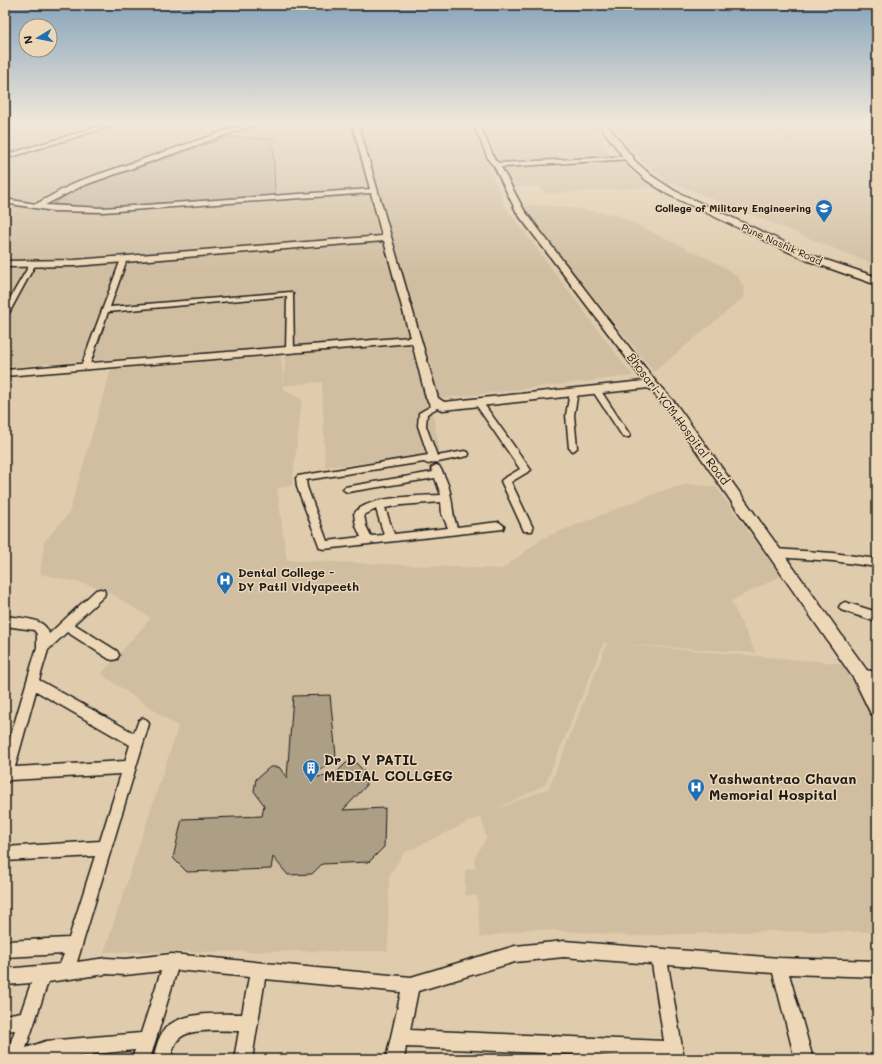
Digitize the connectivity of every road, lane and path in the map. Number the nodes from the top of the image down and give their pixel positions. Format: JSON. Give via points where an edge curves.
{"nodes":[{"id":1,"x":112,"y":173,"type":"edge"},
{"id":2,"x":369,"y":173,"type":"edge"},
{"id":3,"x":501,"y":173,"type":"edge"},
{"id":4,"x":641,"y":173,"type":"edge"},
{"id":5,"x":648,"y":173,"type":"edge"},
{"id":6,"x":374,"y":191,"type":"junction"},
{"id":7,"x":5,"y":201,"type":"edge"},
{"id":8,"x":36,"y":207,"type":"junction"},
{"id":9,"x":387,"y":238,"type":"junction"},
{"id":10,"x":124,"y":259,"type":"junction"},
{"id":11,"x":5,"y":264,"type":"edge"},
{"id":12,"x":32,"y":265,"type":"junction"},
{"id":13,"x":877,"y":278,"type":"edge"},
{"id":14,"x":877,"y":281,"type":"edge"},
{"id":15,"x":105,"y":310,"type":"junction"},
{"id":16,"x":5,"y":313,"type":"edge"},
{"id":17,"x":416,"y":340,"type":"junction"},
{"id":18,"x":290,"y":350,"type":"junction"},
{"id":19,"x":85,"y":367,"type":"junction"},
{"id":20,"x":5,"y":373,"type":"edge"},
{"id":21,"x":652,"y":384,"type":"junction"},
{"id":22,"x":596,"y":390,"type":"junction"},
{"id":23,"x":574,"y":392,"type":"junction"},
{"id":24,"x":478,"y":402,"type":"junction"},
{"id":25,"x":438,"y":405,"type":"junction"},
{"id":26,"x":626,"y":435,"type":"dead end"},
{"id":27,"x":574,"y":448,"type":"dead end"},
{"id":28,"x":464,"y":453,"type":"dead end"},
{"id":29,"x":433,"y":459,"type":"junction"},
{"id":30,"x":439,"y":474,"type":"junction"},
{"id":31,"x":348,"y":489,"type":"dead end"},
{"id":32,"x":446,"y":498,"type":"junction"},
{"id":33,"x":379,"y":505,"type":"junction"},
{"id":34,"x":499,"y":526,"type":"dead end"},
{"id":35,"x":528,"y":528,"type":"dead end"},
{"id":36,"x":454,"y":531,"type":"junction"},
{"id":37,"x":390,"y":537,"type":"junction"},
{"id":38,"x":368,"y":540,"type":"junction"},
{"id":39,"x":775,"y":553,"type":"junction"},
{"id":40,"x":877,"y":563,"type":"edge"},
{"id":41,"x":100,"y":593,"type":"dead end"},
{"id":42,"x":845,"y":608,"type":"dead end"},
{"id":43,"x":877,"y":617,"type":"edge"},
{"id":44,"x":5,"y":621,"type":"edge"},
{"id":45,"x":66,"y":625,"type":"junction"},
{"id":46,"x":42,"y":648,"type":"junction"},
{"id":47,"x":113,"y":655,"type":"dead end"},
{"id":48,"x":860,"y":674,"type":"junction"},
{"id":49,"x":877,"y":677,"type":"edge"},
{"id":50,"x":33,"y":683,"type":"junction"},
{"id":51,"x":877,"y":708,"type":"edge"},
{"id":52,"x":143,"y":724,"type":"dead end"},
{"id":53,"x":137,"y":742,"type":"junction"},
{"id":54,"x":130,"y":767,"type":"junction"},
{"id":55,"x":6,"y":776,"type":"edge"},
{"id":56,"x":104,"y":848,"type":"junction"},
{"id":57,"x":5,"y":854,"type":"edge"},
{"id":58,"x":74,"y":946,"type":"junction"},
{"id":59,"x":5,"y":949,"type":"edge"},
{"id":60,"x":659,"y":958,"type":"junction"},
{"id":61,"x":172,"y":962,"type":"junction"},
{"id":62,"x":779,"y":966,"type":"junction"},
{"id":63,"x":877,"y":969,"type":"edge"},
{"id":64,"x":258,"y":970,"type":"junction"},
{"id":65,"x":66,"y":972,"type":"junction"},
{"id":66,"x":42,"y":974,"type":"junction"},
{"id":67,"x":5,"y":977,"type":"edge"},
{"id":68,"x":410,"y":985,"type":"junction"},
{"id":69,"x":27,"y":1020,"type":"junction"},
{"id":70,"x":249,"y":1022,"type":"junction"},
{"id":71,"x":5,"y":1023,"type":"edge"},
{"id":72,"x":399,"y":1038,"type":"junction"},
{"id":73,"x":146,"y":1041,"type":"junction"},
{"id":74,"x":674,"y":1054,"type":"edge"},
{"id":75,"x":15,"y":1059,"type":"edge"},
{"id":76,"x":141,"y":1059,"type":"edge"},
{"id":77,"x":162,"y":1059,"type":"edge"},
{"id":78,"x":243,"y":1059,"type":"edge"},
{"id":79,"x":395,"y":1059,"type":"edge"},
{"id":80,"x":804,"y":1059,"type":"edge"}],
"edges":[{"from":1,"to":8,"type":"street","via":[[79,184]]},
{"from":2,"to":6,"type":"street"},
{"from":3,"to":21,"type":"street","name":"Bhosari-YCM Hospital Road","via":[[520,211]]},
{"from":4,"to":14,"type":"highway","name":"Pune Nashik Road","via":[[672,193],[810,258]]},
{"from":5,"to":13,"type":"highway","name":"Pune Nashik Road","via":[[677,192],[815,255]]},
{"from":6,"to":8,"type":"street","via":[[122,210],[78,211]]},
{"from":6,"to":9,"type":"street"},
{"from":7,"to":8,"type":"street"},
{"from":9,"to":10,"type":"street"},
{"from":9,"to":17,"type":"street"},
{"from":10,"to":12,"type":"street"},
{"from":10,"to":15,"type":"street"},
{"from":11,"to":12,"type":"street"},
{"from":12,"to":16,"type":"street"},
{"from":15,"to":18,"type":"street","via":[[290,294]]},
{"from":15,"to":19,"type":"street"},
{"from":17,"to":18,"type":"street"},
{"from":17,"to":25,"type":"street","via":[[432,398]]},
{"from":18,"to":19,"type":"street"},
{"from":19,"to":20,"type":"street"},
{"from":21,"to":22,"type":"street"},
{"from":21,"to":39,"type":"street","name":"Bhosari-YCM Hospital Road","via":[[672,407]]},
{"from":22,"to":23,"type":"street"},
{"from":22,"to":26,"type":"street"},
{"from":23,"to":24,"type":"street"},
{"from":23,"to":27,"type":"street","via":[[570,416]]},
{"from":24,"to":25,"type":"street"},
{"from":24,"to":35,"type":"street","via":[[526,470],[506,481]]},
{"from":25,"to":29,"type":"street","via":[[423,413],[422,426]]},
{"from":28,"to":29,"type":"street"},
{"from":29,"to":30,"type":"street"},
{"from":29,"to":38,"type":"street","via":[[302,483],[324,545]]},
{"from":30,"to":31,"type":"street"},
{"from":30,"to":32,"type":"street"},
{"from":32,"to":33,"type":"street"},
{"from":32,"to":36,"type":"street","via":[[447,514]]},
{"from":33,"to":37,"type":"street"},
{"from":33,"to":38,"type":"street","via":[[370,507],[360,514],[361,526]]},
{"from":34,"to":36,"type":"street"},
{"from":36,"to":37,"type":"street"},
{"from":37,"to":38,"type":"street"},
{"from":39,"to":40,"type":"street"},
{"from":39,"to":48,"type":"street","name":"Bhosari-YCM Hospital Road"},
{"from":41,"to":45,"type":"street"},
{"from":42,"to":43,"type":"street"},
{"from":44,"to":46,"type":"street","via":[[37,626],[43,632]]},
{"from":45,"to":46,"type":"street"},
{"from":45,"to":47,"type":"street"},
{"from":46,"to":50,"type":"street"},
{"from":48,"to":49,"type":"street"},
{"from":48,"to":51,"type":"street","name":"Bhosari-YCM Hospital Road"},
{"from":50,"to":53,"type":"street"},
{"from":50,"to":55,"type":"street"},
{"from":52,"to":53,"type":"street"},
{"from":53,"to":54,"type":"street"},
{"from":54,"to":55,"type":"street"},
{"from":54,"to":56,"type":"street"},
{"from":56,"to":57,"type":"street"},
{"from":56,"to":58,"type":"street"},
{"from":58,"to":59,"type":"street"},
{"from":58,"to":65,"type":"street"},
{"from":60,"to":62,"type":"street"},
{"from":60,"to":68,"type":"street","via":[[564,949],[539,950],[515,954]]},
{"from":60,"to":74,"type":"street"},
{"from":61,"to":64,"type":"street"},
{"from":61,"to":65,"type":"street","via":[[125,968],[106,966]]},
{"from":61,"to":73,"type":"street"},
{"from":62,"to":63,"type":"street"},
{"from":62,"to":80,"type":"street"},
{"from":64,"to":68,"type":"street"},
{"from":64,"to":70,"type":"street"},
{"from":65,"to":66,"type":"street"},
{"from":66,"to":67,"type":"street"},
{"from":66,"to":69,"type":"street"},
{"from":68,"to":72,"type":"street"},
{"from":69,"to":71,"type":"street"},
{"from":69,"to":75,"type":"street"},
{"from":70,"to":77,"type":"street","via":[[200,1023],[176,1031],[164,1047]]},
{"from":70,"to":78,"type":"street"},
{"from":72,"to":74,"type":"street"},
{"from":72,"to":79,"type":"street"},
{"from":73,"to":75,"type":"street","via":[[46,1050]]},
{"from":73,"to":76,"type":"street"}]}
